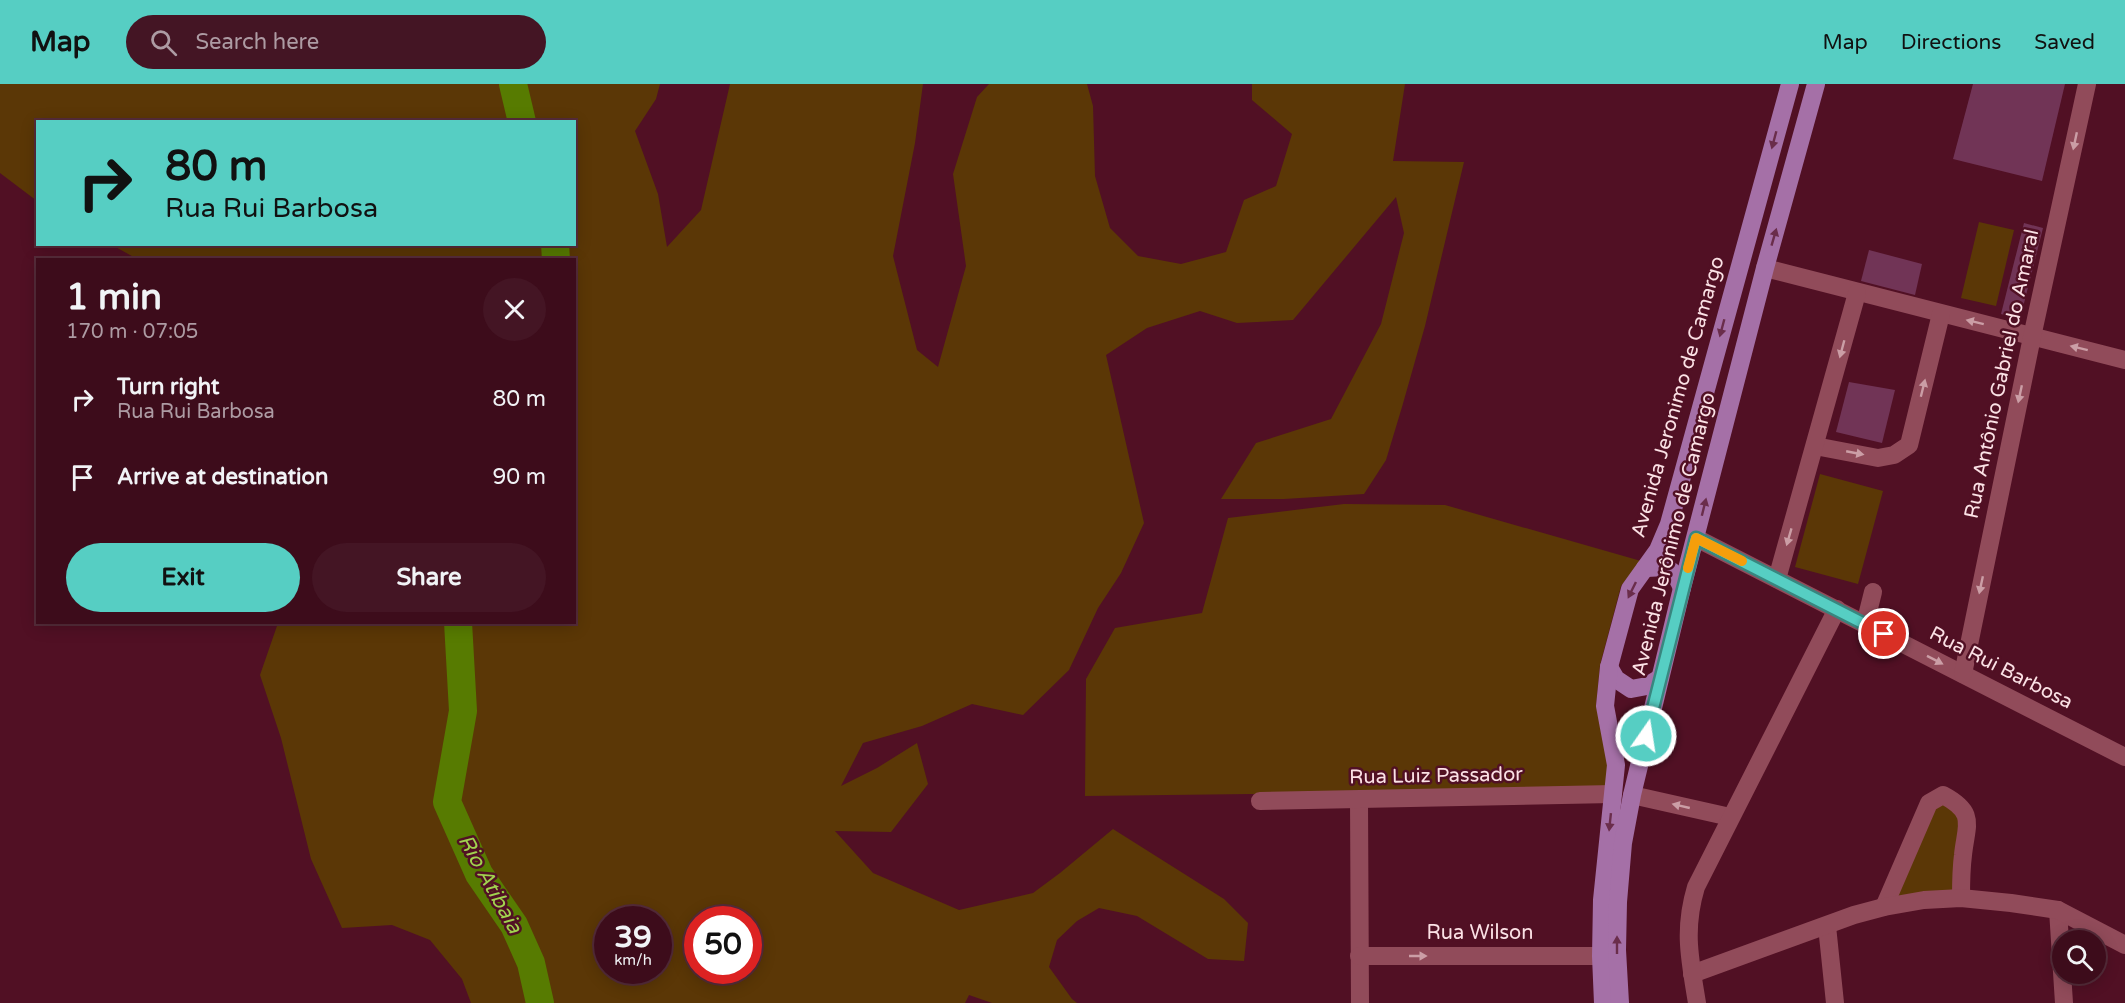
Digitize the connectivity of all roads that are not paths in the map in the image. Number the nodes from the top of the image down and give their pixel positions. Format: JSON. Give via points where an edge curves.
{"nodes":[{"id":1,"x":1790,"y":84,"type":"edge"},
{"id":2,"x":1816,"y":84,"type":"edge"},
{"id":3,"x":2087,"y":84,"type":"edge"},
{"id":4,"x":1765,"y":268,"type":"junction"},
{"id":5,"x":1857,"y":292,"type":"junction"},
{"id":6,"x":1941,"y":314,"type":"junction"},
{"id":7,"x":2032,"y":337,"type":"junction"},
{"id":8,"x":2125,"y":360,"type":"edge"},
{"id":9,"x":1815,"y":446,"type":"junction"},
{"id":10,"x":1696,"y":538,"type":"junction"},
{"id":11,"x":1645,"y":568,"type":"junction"},
{"id":12,"x":1777,"y":579,"type":"junction"},
{"id":13,"x":1683,"y":588,"type":"junction"},
{"id":14,"x":1873,"y":592,"type":"dead end"},
{"id":15,"x":1837,"y":609,"type":"junction"},
{"id":16,"x":1865,"y":624,"type":"junction"},
{"id":17,"x":1609,"y":667,"type":"junction"},
{"id":18,"x":1962,"y":674,"type":"junction"},
{"id":19,"x":1660,"y":678,"type":"junction"},
{"id":20,"x":2125,"y":757,"type":"edge"},
{"id":21,"x":1613,"y":794,"type":"junction"},
{"id":22,"x":1632,"y":795,"type":"junction"},
{"id":23,"x":1359,"y":800,"type":"junction"},
{"id":24,"x":1260,"y":801,"type":"dead end"},
{"id":25,"x":1730,"y":817,"type":"junction"},
{"id":26,"x":1961,"y":898,"type":"junction"},
{"id":27,"x":1884,"y":907,"type":"junction"},
{"id":28,"x":2058,"y":910,"type":"junction"},
{"id":29,"x":1827,"y":926,"type":"junction"},
{"id":30,"x":2125,"y":945,"type":"edge"},
{"id":31,"x":1359,"y":956,"type":"junction"},
{"id":32,"x":1601,"y":956,"type":"junction"},
{"id":33,"x":1692,"y":974,"type":"junction"},
{"id":34,"x":1360,"y":1003,"type":"edge"},
{"id":35,"x":1603,"y":1003,"type":"edge"},
{"id":36,"x":1620,"y":1003,"type":"edge"},
{"id":37,"x":1696,"y":1003,"type":"edge"},
{"id":38,"x":1835,"y":1003,"type":"edge"},
{"id":39,"x":2064,"y":1003,"type":"edge"}],
"edges":[{"from":1,"to":11,"type":"main road","name":"Avenida Jeronimo de Camargo","one_way":true,"via":[[1669,524]]},
{"from":4,"to":2,"type":"main road","name":"Avenida Jerônimo de Camargo","one_way":true},
{"from":3,"to":7,"type":"street","name":"Rua Antônio Gabriel do Amaral","one_way":true},
{"from":4,"to":5,"type":"street"},
{"from":10,"to":4,"type":"main road","name":"Avenida Jerônimo de Camargo","one_way":true},
{"from":5,"to":6,"type":"street"},
{"from":5,"to":9,"type":"street","one_way":true},
{"from":7,"to":6,"type":"street","one_way":true},
{"from":9,"to":6,"type":"street","one_way":true,"via":[[1878,458],[1894,455],[1910,445]]},
{"from":8,"to":7,"type":"street","one_way":true},
{"from":7,"to":18,"type":"street","name":"Rua Antônio Gabriel do Amaral","one_way":true},
{"from":9,"to":12,"type":"street","one_way":true},
{"from":10,"to":12,"type":"street","name":"Rua Rui Barbosa"},
{"from":10,"to":13,"type":"main road","name":"Avenida Jerônimo de Camargo"},
{"from":11,"to":13,"type":"main road","via":[[1669,570],[1676,574]]},
{"from":11,"to":17,"type":"main road","name":"Avenida Jeronimo de Camargo","one_way":true,"via":[[1630,590]]},
{"from":12,"to":15,"type":"street","name":"Rua Rui Barbosa"},
{"from":13,"to":19,"type":"main road","name":"Avenida Jerônimo de Camargo"},
{"from":14,"to":16,"type":"street"},
{"from":15,"to":16,"type":"street","name":"Rua Rui Barbosa"},
{"from":15,"to":25,"type":"street"},
{"from":16,"to":18,"type":"street","name":"Rua Rui Barbosa","one_way":true},
{"from":17,"to":19,"type":"main road","via":[[1616,679],[1631,689]]},
{"from":17,"to":21,"type":"main road","name":"Avenida Jeronimo de Camargo","via":[[1605,706],[1616,765]]},
{"from":18,"to":20,"type":"street","name":"Rua Rui Barbosa"},
{"from":19,"to":22,"type":"main road","name":"Avenida Jerônimo de Camargo"},
{"from":21,"to":23,"type":"street","name":"Rua Luiz Passador"},
{"from":21,"to":32,"type":"main road","name":"Avenida Jeronimo de Camargo","one_way":true,"via":[[1602,900]]},
{"from":25,"to":22,"type":"street","one_way":true},
{"from":36,"to":22,"type":"main road","name":"Avenida Jerônimo de Camargo","one_way":true,"via":[[1618,902]]},
{"from":23,"to":24,"type":"street","name":"Rua Luiz Passador"},
{"from":23,"to":31,"type":"street"},
{"from":25,"to":33,"type":"street","via":[[1689,909],[1687,933]]},
{"from":26,"to":27,"type":"street"},
{"from":26,"to":27,"type":"street","via":[[1968,826],[1963,810],[1943,795],[1929,803]]},
{"from":26,"to":28,"type":"street"},
{"from":27,"to":29,"type":"street"},
{"from":28,"to":30,"type":"street"},
{"from":28,"to":39,"type":"street"},
{"from":29,"to":33,"type":"street"},
{"from":29,"to":38,"type":"street"},
{"from":31,"to":32,"type":"street","name":"Rua Wilson","one_way":true},
{"from":31,"to":34,"type":"street"},
{"from":32,"to":35,"type":"main road","name":"Avenida Jeronimo de Camargo"},
{"from":33,"to":37,"type":"street"}]}
